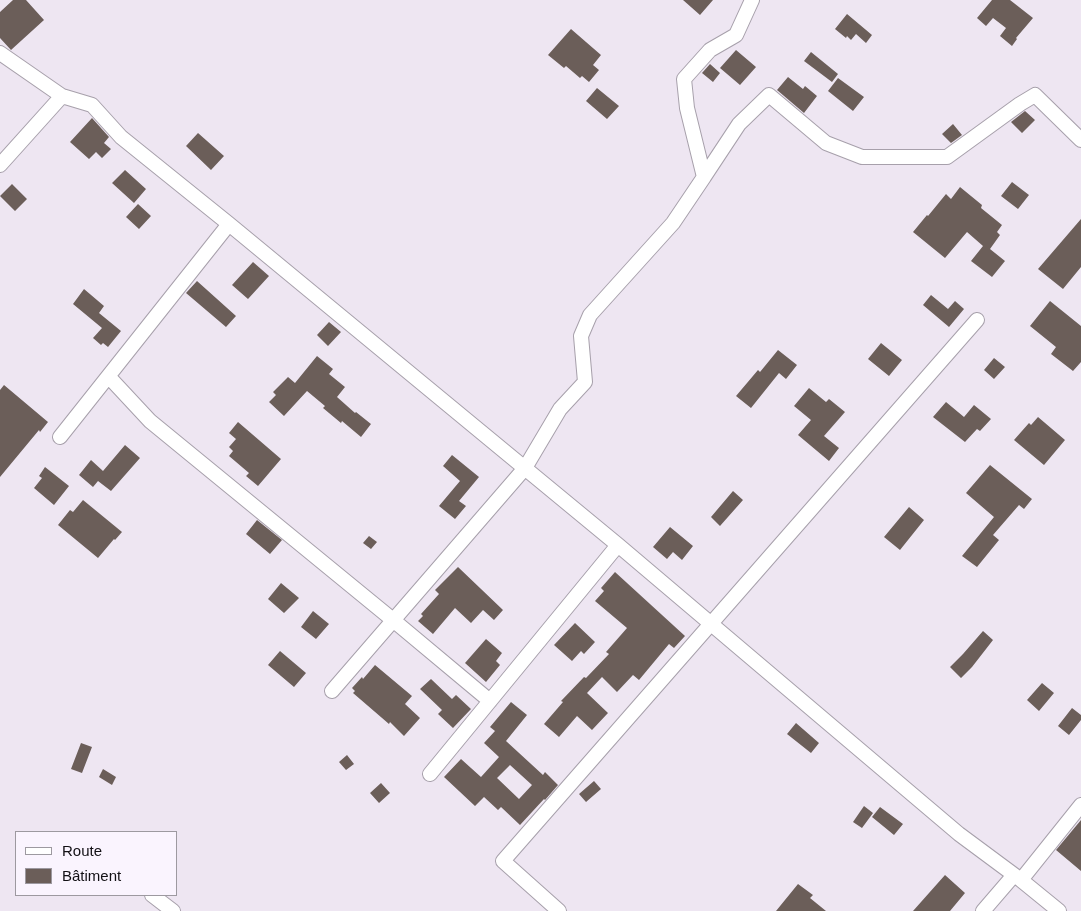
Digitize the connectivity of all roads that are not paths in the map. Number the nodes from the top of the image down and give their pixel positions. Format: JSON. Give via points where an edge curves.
{"nodes":[{"id":1,"x":752,"y":0,"type":"edge"},
{"id":2,"x":0,"y":53,"type":"edge"},
{"id":3,"x":62,"y":96,"type":"junction"},
{"id":4,"x":1081,"y":140,"type":"edge"},
{"id":5,"x":0,"y":165,"type":"edge"},
{"id":6,"x":704,"y":177,"type":"junction"},
{"id":7,"x":229,"y":224,"type":"junction"},
{"id":8,"x":977,"y":320,"type":"dead end"},
{"id":9,"x":109,"y":377,"type":"junction"},
{"id":10,"x":60,"y":437,"type":"dead end"},
{"id":11,"x":525,"y":468,"type":"junction"},
{"id":12,"x":618,"y":545,"type":"junction"},
{"id":13,"x":393,"y":620,"type":"junction"},
{"id":14,"x":710,"y":623,"type":"junction"},
{"id":15,"x":332,"y":691,"type":"dead end"},
{"id":16,"x":490,"y":701,"type":"junction"},
{"id":17,"x":430,"y":774,"type":"dead end"},
{"id":18,"x":1081,"y":805,"type":"edge"},
{"id":19,"x":1018,"y":878,"type":"junction"},
{"id":20,"x":153,"y":896,"type":"edge"},
{"id":21,"x":173,"y":911,"type":"edge"},
{"id":22,"x":559,"y":911,"type":"edge"},
{"id":23,"x":983,"y":911,"type":"edge"},
{"id":24,"x":1059,"y":911,"type":"edge"}],
"edges":[{"from":1,"to":6,"type":"street","via":[[736,35],[710,50],[684,79],[687,108]]},
{"from":2,"to":3,"type":"street"},
{"from":3,"to":5,"type":"street"},
{"from":3,"to":7,"type":"street","via":[[92,105],[122,137]]},
{"from":4,"to":6,"type":"street","via":[[1035,96],[947,157],[862,157],[826,144],[769,95],[739,124]]},
{"from":6,"to":11,"type":"street","via":[[673,223],[590,315],[581,336],[585,382],[560,409]]},
{"from":7,"to":9,"type":"street"},
{"from":7,"to":11,"type":"street"},
{"from":8,"to":14,"type":"street"},
{"from":9,"to":10,"type":"street"},
{"from":9,"to":13,"type":"street","via":[[150,421]]},
{"from":11,"to":12,"type":"street"},
{"from":11,"to":13,"type":"street"},
{"from":12,"to":14,"type":"street"},
{"from":12,"to":16,"type":"street"},
{"from":13,"to":15,"type":"street"},
{"from":13,"to":16,"type":"street"},
{"from":14,"to":19,"type":"street","via":[[960,834]]},
{"from":14,"to":22,"type":"street","via":[[503,861]]},
{"from":16,"to":17,"type":"street"},
{"from":18,"to":19,"type":"street"},
{"from":19,"to":23,"type":"street"},
{"from":19,"to":24,"type":"street"},
{"from":20,"to":21,"type":"street"}]}
